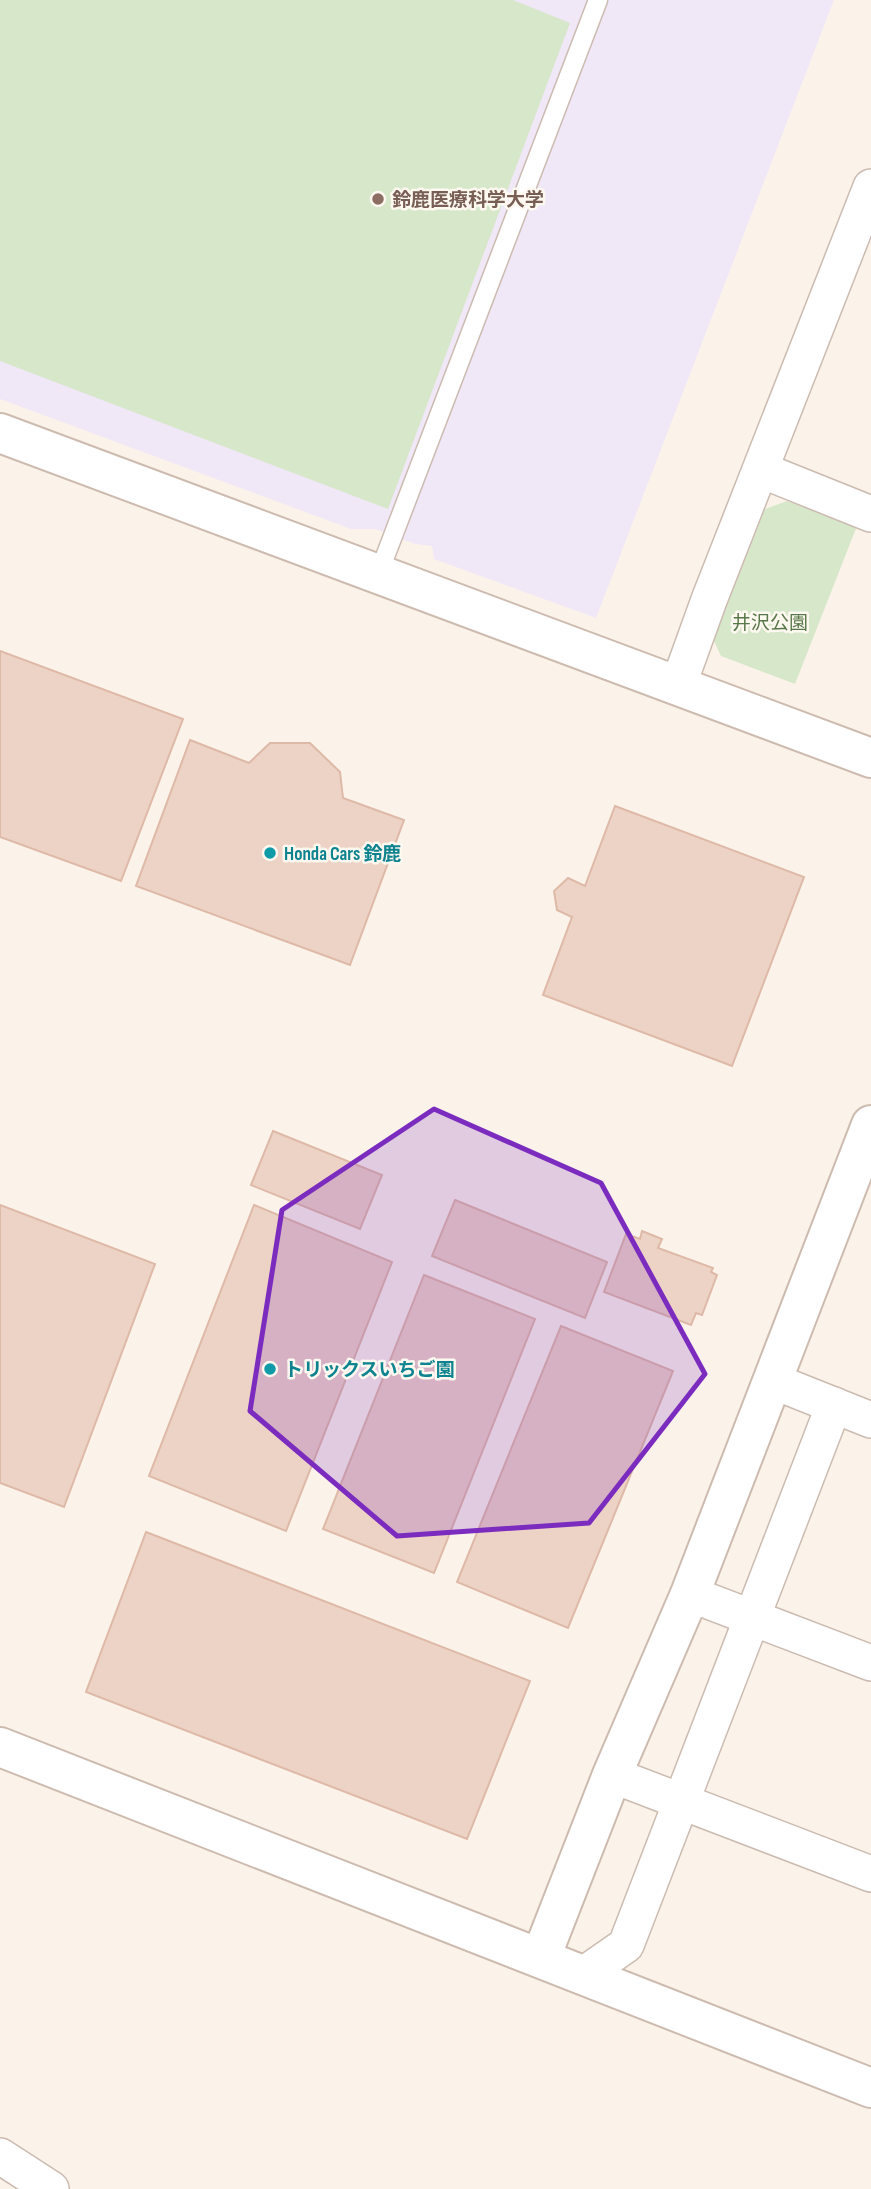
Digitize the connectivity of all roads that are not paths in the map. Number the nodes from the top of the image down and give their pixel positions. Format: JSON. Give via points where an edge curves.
{"nodes":[{"id":1,"x":597,"y":0,"type":"edge"},
{"id":2,"x":871,"y":187,"type":"edge"},
{"id":3,"x":0,"y":433,"type":"edge"},
{"id":4,"x":761,"y":470,"type":"junction"},
{"id":5,"x":871,"y":514,"type":"edge"},
{"id":6,"x":378,"y":575,"type":"junction"},
{"id":7,"x":678,"y":686,"type":"junction"},
{"id":8,"x":871,"y":758,"type":"edge"},
{"id":9,"x":871,"y":1125,"type":"edge"},
{"id":10,"x":772,"y":1381,"type":"junction"},
{"id":11,"x":834,"y":1405,"type":"junction"},
{"id":12,"x":871,"y":1420,"type":"edge"},
{"id":13,"x":690,"y":1594,"type":"junction"},
{"id":14,"x":753,"y":1617,"type":"junction"},
{"id":15,"x":871,"y":1663,"type":"edge"},
{"id":16,"x":0,"y":1747,"type":"edge"},
{"id":17,"x":612,"y":1775,"type":"junction"},
{"id":18,"x":680,"y":1802,"type":"junction"},
{"id":19,"x":871,"y":1874,"type":"edge"},
{"id":20,"x":541,"y":1958,"type":"junction"},
{"id":21,"x":583,"y":1975,"type":"junction"},
{"id":22,"x":871,"y":2088,"type":"edge"},
{"id":23,"x":0,"y":2156,"type":"edge"},
{"id":24,"x":51,"y":2189,"type":"edge"}],
"edges":[{"from":1,"to":6,"type":"lane"},
{"from":2,"to":4,"type":"street"},
{"from":3,"to":6,"type":"street"},
{"from":4,"to":5,"type":"street"},
{"from":4,"to":7,"type":"street"},
{"from":6,"to":7,"type":"street"},
{"from":7,"to":8,"type":"street"},
{"from":9,"to":10,"type":"street"},
{"from":10,"to":11,"type":"street"},
{"from":10,"to":13,"type":"street"},
{"from":11,"to":12,"type":"street"},
{"from":11,"to":14,"type":"street"},
{"from":13,"to":14,"type":"street"},
{"from":13,"to":17,"type":"street"},
{"from":14,"to":15,"type":"street"},
{"from":14,"to":18,"type":"street"},
{"from":16,"to":20,"type":"street"},
{"from":17,"to":18,"type":"street"},
{"from":17,"to":20,"type":"street"},
{"from":18,"to":19,"type":"street"},
{"from":18,"to":21,"type":"street","via":[[626,1945]]},
{"from":20,"to":21,"type":"street"},
{"from":21,"to":22,"type":"street"},
{"from":23,"to":24,"type":"street"}]}
